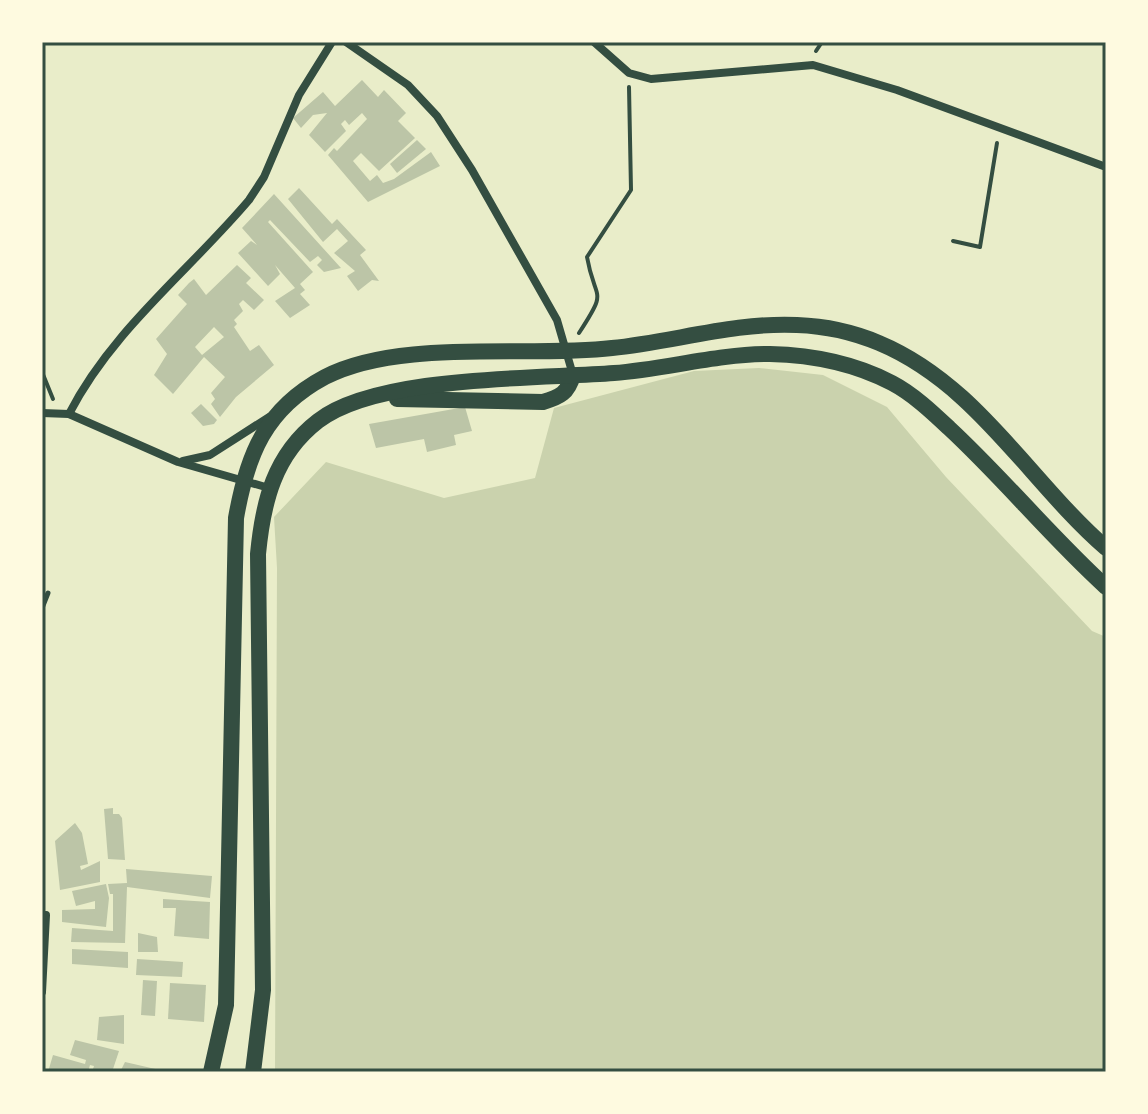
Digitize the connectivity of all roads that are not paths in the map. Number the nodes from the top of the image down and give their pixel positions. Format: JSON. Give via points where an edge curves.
{"nodes":[{"id":1,"x":332,"y":42,"type":"edge"},
{"id":2,"x":346,"y":42,"type":"edge"},
{"id":3,"x":594,"y":42,"type":"edge"},
{"id":4,"x":1106,"y":167,"type":"edge"},
{"id":5,"x":568,"y":351,"type":"junction"},
{"id":6,"x":573,"y":375,"type":"junction"},
{"id":7,"x":365,"y":399,"type":"junction"},
{"id":8,"x":291,"y":401,"type":"junction"},
{"id":9,"x":42,"y":413,"type":"edge"},
{"id":10,"x":69,"y":414,"type":"junction"},
{"id":11,"x":178,"y":462,"type":"junction"},
{"id":12,"x":242,"y":481,"type":"junction"},
{"id":13,"x":269,"y":488,"type":"junction"},
{"id":14,"x":1106,"y":548,"type":"edge"},
{"id":15,"x":1106,"y":587,"type":"edge"},
{"id":16,"x":48,"y":593,"type":"dead end"},
{"id":17,"x":42,"y":608,"type":"edge"},
{"id":18,"x":46,"y":915,"type":"dead end"},
{"id":19,"x":42,"y":992,"type":"edge"},
{"id":20,"x":211,"y":1072,"type":"edge"},
{"id":21,"x":253,"y":1072,"type":"edge"}],
"edges":[{"from":1,"to":10,"type":"street","via":[[299,95],[249,200],[118,340],[84,384]]},
{"from":2,"to":5,"type":"street","via":[[408,85],[437,116],[557,320]]},
{"from":3,"to":4,"type":"street","via":[[629,73],[671,79],[813,65],[897,90]]},
{"from":5,"to":6,"type":"street"},
{"from":5,"to":8,"type":"main road","via":[[384,360],[325,377]]},
{"from":5,"to":14,"type":"main road","via":[[770,326],[855,334],[939,377]]},
{"from":6,"to":7,"type":"main road","via":[[461,383]]},
{"from":6,"to":7,"type":"main road","via":[[559,397],[543,402]]},
{"from":6,"to":15,"type":"main road","via":[[726,356],[809,357],[849,365],[894,384],[932,413]]},
{"from":7,"to":13,"type":"main road","via":[[319,420],[281,461]]},
{"from":8,"to":11,"type":"street","via":[[210,455]]},
{"from":8,"to":12,"type":"main road","via":[[265,428]]},
{"from":9,"to":10,"type":"street"},
{"from":10,"to":11,"type":"street"},
{"from":11,"to":12,"type":"street"},
{"from":12,"to":13,"type":"street"},
{"from":12,"to":20,"type":"main road","via":[[236,518],[226,1005]]},
{"from":13,"to":21,"type":"main road","via":[[258,554],[263,990]]},
{"from":16,"to":17,"type":"lane"},
{"from":18,"to":19,"type":"street"}]}
